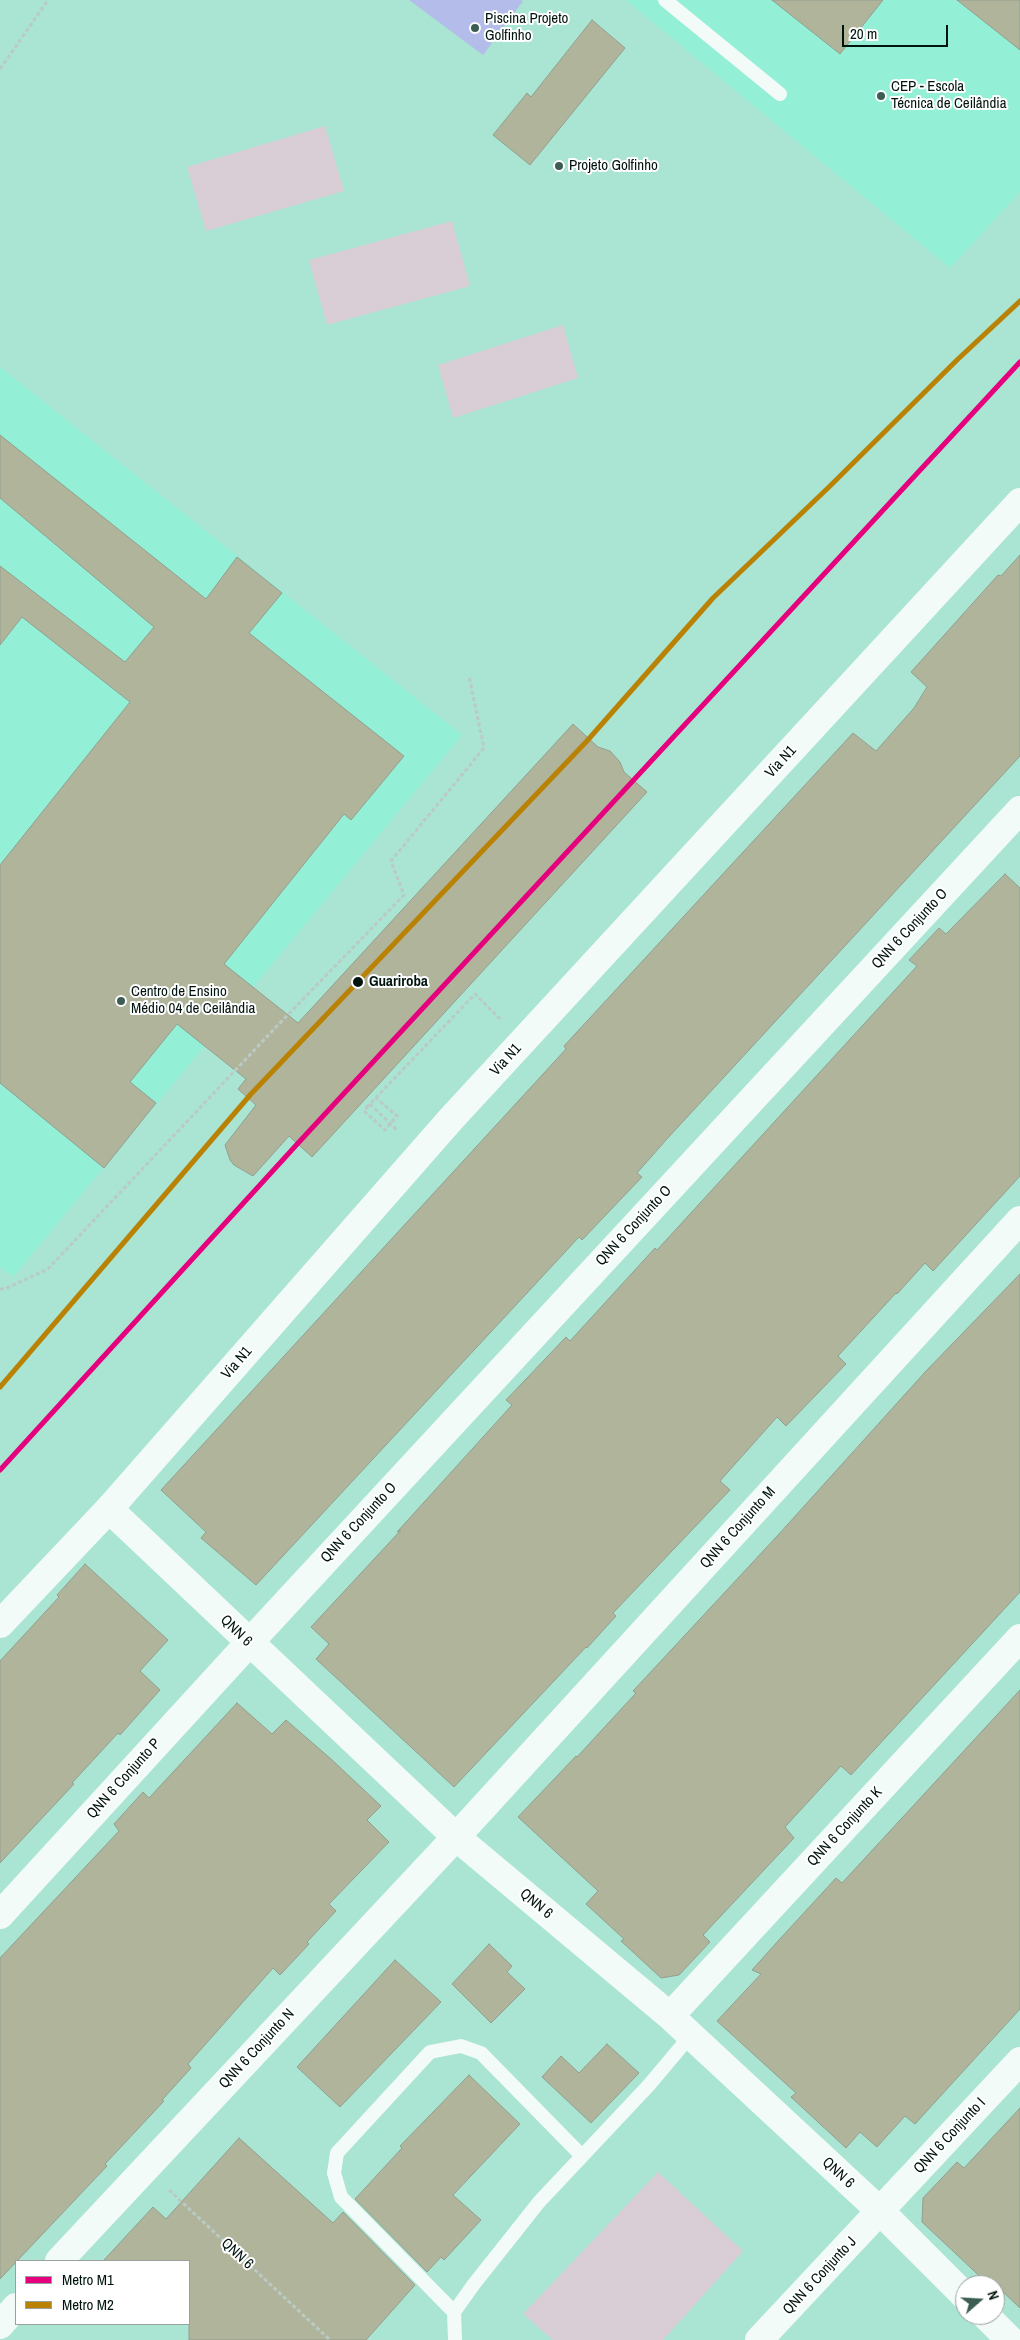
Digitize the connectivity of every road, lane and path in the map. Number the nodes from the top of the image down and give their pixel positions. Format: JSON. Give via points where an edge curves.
{"nodes":[{"id":1,"x":48,"y":0,"type":"edge"},
{"id":2,"x":665,"y":0,"type":"edge"},
{"id":3,"x":0,"y":69,"type":"edge"},
{"id":4,"x":780,"y":94,"type":"dead end"},
{"id":5,"x":1020,"y":502,"type":"edge"},
{"id":6,"x":469,"y":676,"type":"dead end"},
{"id":7,"x":1020,"y":810,"type":"edge"},
{"id":8,"x":523,"y":1041,"type":"junction"},
{"id":9,"x":376,"y":1098,"type":"junction"},
{"id":10,"x":368,"y":1105,"type":"junction"},
{"id":11,"x":390,"y":1124,"type":"junction"},
{"id":12,"x":1020,"y":1220,"type":"edge"},
{"id":13,"x":0,"y":1289,"type":"edge"},
{"id":14,"x":109,"y":1509,"type":"junction"},
{"id":15,"x":0,"y":1624,"type":"edge"},
{"id":16,"x":1020,"y":1638,"type":"edge"},
{"id":17,"x":249,"y":1642,"type":"junction"},
{"id":18,"x":456,"y":1837,"type":"junction"},
{"id":19,"x":0,"y":1915,"type":"edge"},
{"id":20,"x":670,"y":2016,"type":"junction"},
{"id":21,"x":691,"y":2035,"type":"junction"},
{"id":22,"x":1020,"y":2061,"type":"edge"},
{"id":23,"x":582,"y":2156,"type":"junction"},
{"id":24,"x":145,"y":2168,"type":"junction"},
{"id":25,"x":880,"y":2212,"type":"junction"},
{"id":26,"x":60,"y":2260,"type":"edge"},
{"id":27,"x":955,"y":2286,"type":"edge"},
{"id":28,"x":15,"y":2308,"type":"edge"},
{"id":29,"x":454,"y":2312,"type":"junction"},
{"id":30,"x":0,"y":2325,"type":"edge"},
{"id":31,"x":995,"y":2325,"type":"edge"},
{"id":32,"x":330,"y":2340,"type":"edge"},
{"id":33,"x":455,"y":2340,"type":"edge"},
{"id":34,"x":759,"y":2340,"type":"edge"},
{"id":35,"x":1010,"y":2340,"type":"edge"}],
"edges":[{"from":1,"to":3,"type":"path"},
{"from":2,"to":4,"type":"lane"},
{"from":5,"to":8,"type":"street","name":"Via N1"},
{"from":6,"to":13,"type":"path","via":[[484,748],[392,862],[404,895],[48,1269]]},
{"from":7,"to":17,"type":"street","name":"QNN 6 Conjunto O"},
{"from":8,"to":9,"type":"path","via":[[475,994]]},
{"from":8,"to":14,"type":"street","name":"Via N1"},
{"from":9,"to":10,"type":"path"},
{"from":9,"to":11,"type":"path","via":[[397,1116]]},
{"from":10,"to":11,"type":"path"},
{"from":10,"to":11,"type":"path","via":[[364,1111],[385,1130]]},
{"from":12,"to":18,"type":"street","name":"QNN 6 Conjunto M"},
{"from":14,"to":15,"type":"street","name":"Via N1"},
{"from":14,"to":17,"type":"street","name":"QNN 6"},
{"from":16,"to":20,"type":"street","name":"QNN 6 Conjunto K"},
{"from":17,"to":18,"type":"street","name":"QNN 6"},
{"from":17,"to":19,"type":"street","name":"QNN 6 Conjunto P"},
{"from":18,"to":20,"type":"street","name":"QNN 6"},
{"from":18,"to":24,"type":"street","name":"QNN 6 Conjunto N"},
{"from":20,"to":21,"type":"street","name":"QNN 6"},
{"from":21,"to":23,"type":"lane"},
{"from":21,"to":25,"type":"street","name":"QNN 6"},
{"from":22,"to":25,"type":"street","name":"QNN 6 Conjunto I"},
{"from":23,"to":29,"type":"lane","via":[[539,2202]]},
{"from":23,"to":29,"type":"lane","via":[[481,2053],[460,2046],[430,2052],[337,2153],[334,2172],[341,2197]]},
{"from":24,"to":26,"type":"street","name":"QNN 6 Conjunto N"},
{"from":24,"to":32,"type":"path","name":"QNN 6"},
{"from":25,"to":27,"type":"street","name":"QNN 6"},
{"from":25,"to":34,"type":"street","name":"QNN 6 Conjunto J"},
{"from":28,"to":30,"type":"street"},
{"from":29,"to":33,"type":"lane"},
{"from":31,"to":35,"type":"street"}]}
